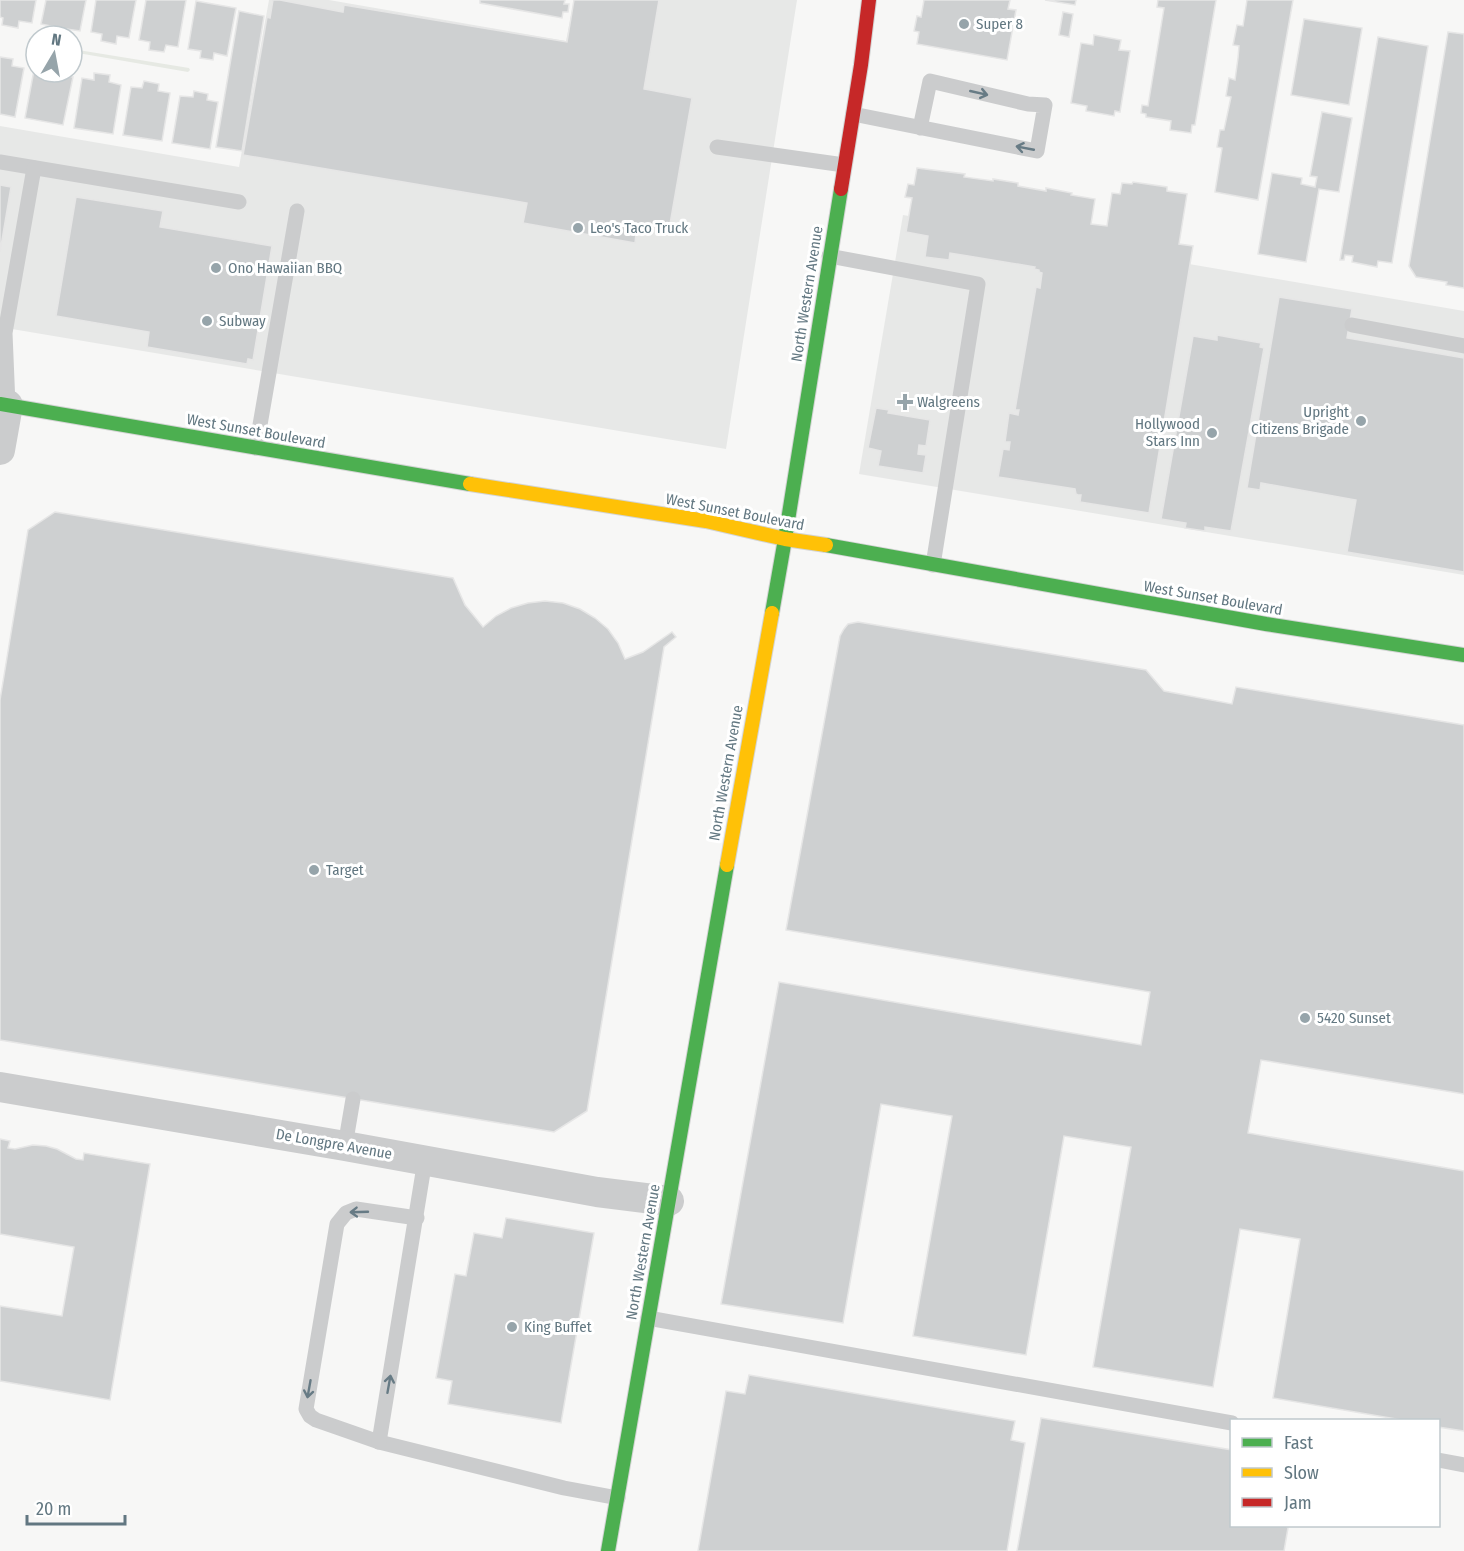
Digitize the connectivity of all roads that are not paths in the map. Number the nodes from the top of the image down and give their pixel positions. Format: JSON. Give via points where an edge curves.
{"nodes":[{"id":1,"x":869,"y":0,"type":"edge"},
{"id":2,"x":853,"y":114,"type":"junction"},
{"id":3,"x":920,"y":128,"type":"junction"},
{"id":4,"x":717,"y":147,"type":"dead end"},
{"id":5,"x":0,"y":162,"type":"edge"},
{"id":6,"x":844,"y":165,"type":"junction"},
{"id":7,"x":34,"y":168,"type":"junction"},
{"id":8,"x":239,"y":202,"type":"dead end"},
{"id":9,"x":297,"y":211,"type":"dead end"},
{"id":10,"x":829,"y":256,"type":"junction"},
{"id":11,"x":1352,"y":325,"type":"dead end"},
{"id":12,"x":1464,"y":346,"type":"edge"},
{"id":13,"x":4,"y":405,"type":"edge"},
{"id":14,"x":256,"y":448,"type":"junction"},
{"id":15,"x":0,"y":450,"type":"edge"},
{"id":16,"x":785,"y":539,"type":"junction"},
{"id":17,"x":933,"y":565,"type":"junction"},
{"id":18,"x":1464,"y":655,"type":"edge"},
{"id":19,"x":0,"y":1087,"type":"edge"},
{"id":20,"x":352,"y":1099,"type":"dead end"},
{"id":21,"x":345,"y":1146,"type":"junction"},
{"id":22,"x":425,"y":1160,"type":"junction"},
{"id":23,"x":669,"y":1201,"type":"junction"},
{"id":24,"x":417,"y":1218,"type":"junction"},
{"id":25,"x":648,"y":1318,"type":"junction"},
{"id":26,"x":1230,"y":1423,"type":"edge"},
{"id":27,"x":379,"y":1442,"type":"junction"},
{"id":28,"x":1440,"y":1460,"type":"edge"},
{"id":29,"x":1464,"y":1465,"type":"edge"},
{"id":30,"x":618,"y":1498,"type":"junction"},
{"id":31,"x":609,"y":1551,"type":"edge"}],
"edges":[{"from":1,"to":2,"type":"main road","name":"North Western Avenue"},
{"from":2,"to":3,"type":"lane"},
{"from":2,"to":6,"type":"main road","name":"North Western Avenue"},
{"from":3,"to":3,"type":"lane","one_way":true,"via":[[930,81],[1045,105],[1037,151]]},
{"from":4,"to":6,"type":"lane"},
{"from":5,"to":7,"type":"lane"},
{"from":6,"to":10,"type":"main road","name":"North Western Avenue"},
{"from":7,"to":8,"type":"lane"},
{"from":7,"to":13,"type":"lane","via":[[5,333]]},
{"from":9,"to":14,"type":"lane"},
{"from":10,"to":16,"type":"main road","name":"North Western Avenue"},
{"from":10,"to":17,"type":"lane","via":[[978,284]]},
{"from":11,"to":12,"type":"lane"},
{"from":13,"to":14,"type":"main road","name":"West Sunset Boulevard"},
{"from":13,"to":15,"type":"street"},
{"from":14,"to":16,"type":"main road","name":"West Sunset Boulevard","via":[[706,521]]},
{"from":16,"to":17,"type":"main road","name":"West Sunset Boulevard"},
{"from":16,"to":23,"type":"main road","name":"North Western Avenue"},
{"from":17,"to":18,"type":"main road","name":"West Sunset Boulevard"},
{"from":19,"to":21,"type":"street","name":"De Longpre Avenue"},
{"from":20,"to":21,"type":"lane"},
{"from":21,"to":22,"type":"street","name":"De Longpre Avenue"},
{"from":22,"to":23,"type":"street","name":"De Longpre Avenue","via":[[597,1192]]},
{"from":22,"to":24,"type":"lane"},
{"from":23,"to":25,"type":"main road","name":"North Western Avenue"},
{"from":27,"to":24,"type":"lane","one_way":true},
{"from":24,"to":27,"type":"lane","one_way":true,"via":[[356,1209],[346,1213],[337,1224],[306,1409],[316,1420]]},
{"from":25,"to":26,"type":"lane"},
{"from":25,"to":30,"type":"main road","name":"North Western Avenue"},
{"from":27,"to":30,"type":"lane"},
{"from":28,"to":29,"type":"lane"},
{"from":30,"to":31,"type":"main road","name":"North Western Avenue"}]}
